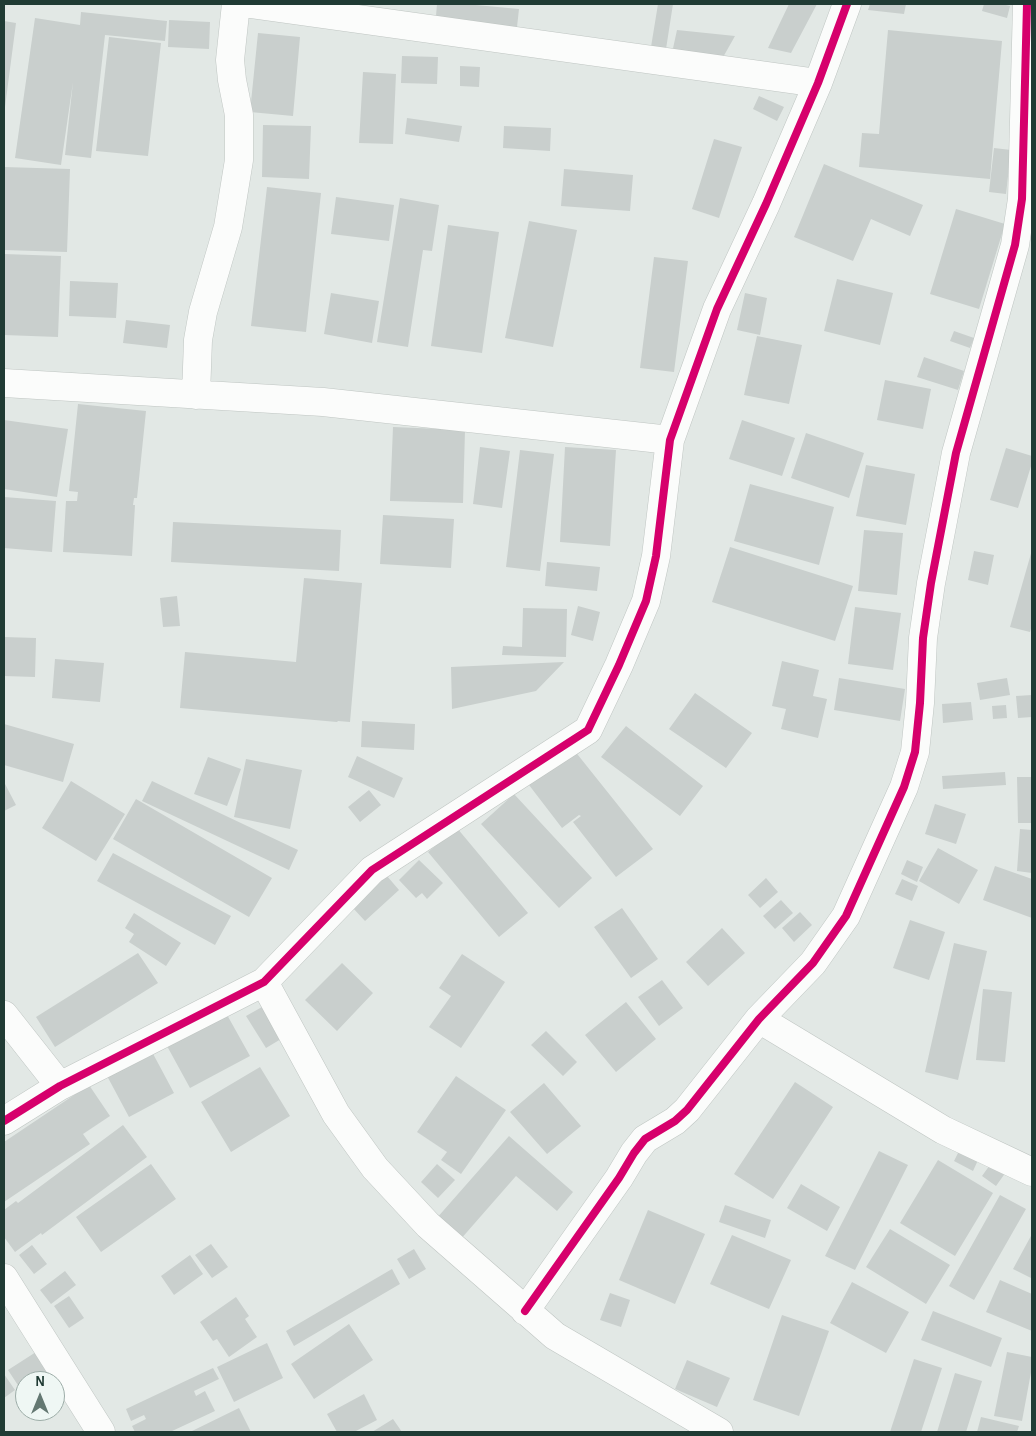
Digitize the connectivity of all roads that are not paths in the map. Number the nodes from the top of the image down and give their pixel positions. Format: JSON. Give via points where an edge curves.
{"nodes":[{"id":1,"x":236,"y":4,"type":"edge"},
{"id":2,"x":250,"y":4,"type":"edge"},
{"id":3,"x":847,"y":4,"type":"edge"},
{"id":4,"x":1027,"y":4,"type":"edge"},
{"id":5,"x":818,"y":84,"type":"junction"},
{"id":6,"x":4,"y":383,"type":"edge"},
{"id":7,"x":196,"y":395,"type":"junction"},
{"id":8,"x":670,"y":440,"type":"junction"},
{"id":9,"x":264,"y":982,"type":"junction"},
{"id":10,"x":4,"y":1016,"type":"edge"},
{"id":11,"x":759,"y":1019,"type":"junction"},
{"id":12,"x":60,"y":1086,"type":"junction"},
{"id":13,"x":4,"y":1121,"type":"edge"},
{"id":14,"x":1032,"y":1172,"type":"edge"},
{"id":15,"x":4,"y":1278,"type":"edge"},
{"id":16,"x":525,"y":1311,"type":"junction"},
{"id":17,"x":101,"y":1432,"type":"edge"},
{"id":18,"x":720,"y":1432,"type":"edge"}],
"edges":[{"from":1,"to":7,"type":"street","via":[[230,60],[239,115],[239,160],[228,227],[201,321]]},
{"from":2,"to":5,"type":"street"},
{"from":3,"to":5,"type":"street"},
{"from":4,"to":11,"type":"street","via":[[1022,200],[1015,245],[956,453],[923,638],[915,752],[904,787],[846,916],[813,963]]},
{"from":5,"to":8,"type":"street","via":[[717,309]]},
{"from":6,"to":7,"type":"street"},
{"from":7,"to":8,"type":"street","via":[[323,402]]},
{"from":8,"to":9,"type":"street","via":[[656,556],[646,601],[588,730],[372,870]]},
{"from":9,"to":12,"type":"street"},
{"from":9,"to":16,"type":"street","via":[[336,1114],[375,1168],[428,1224]]},
{"from":10,"to":12,"type":"street"},
{"from":11,"to":14,"type":"street","via":[[943,1130]]},
{"from":11,"to":16,"type":"street","via":[[687,1110],[639,1146]]},
{"from":12,"to":13,"type":"street"},
{"from":15,"to":17,"type":"street"},
{"from":16,"to":18,"type":"street","via":[[554,1336]]}]}
